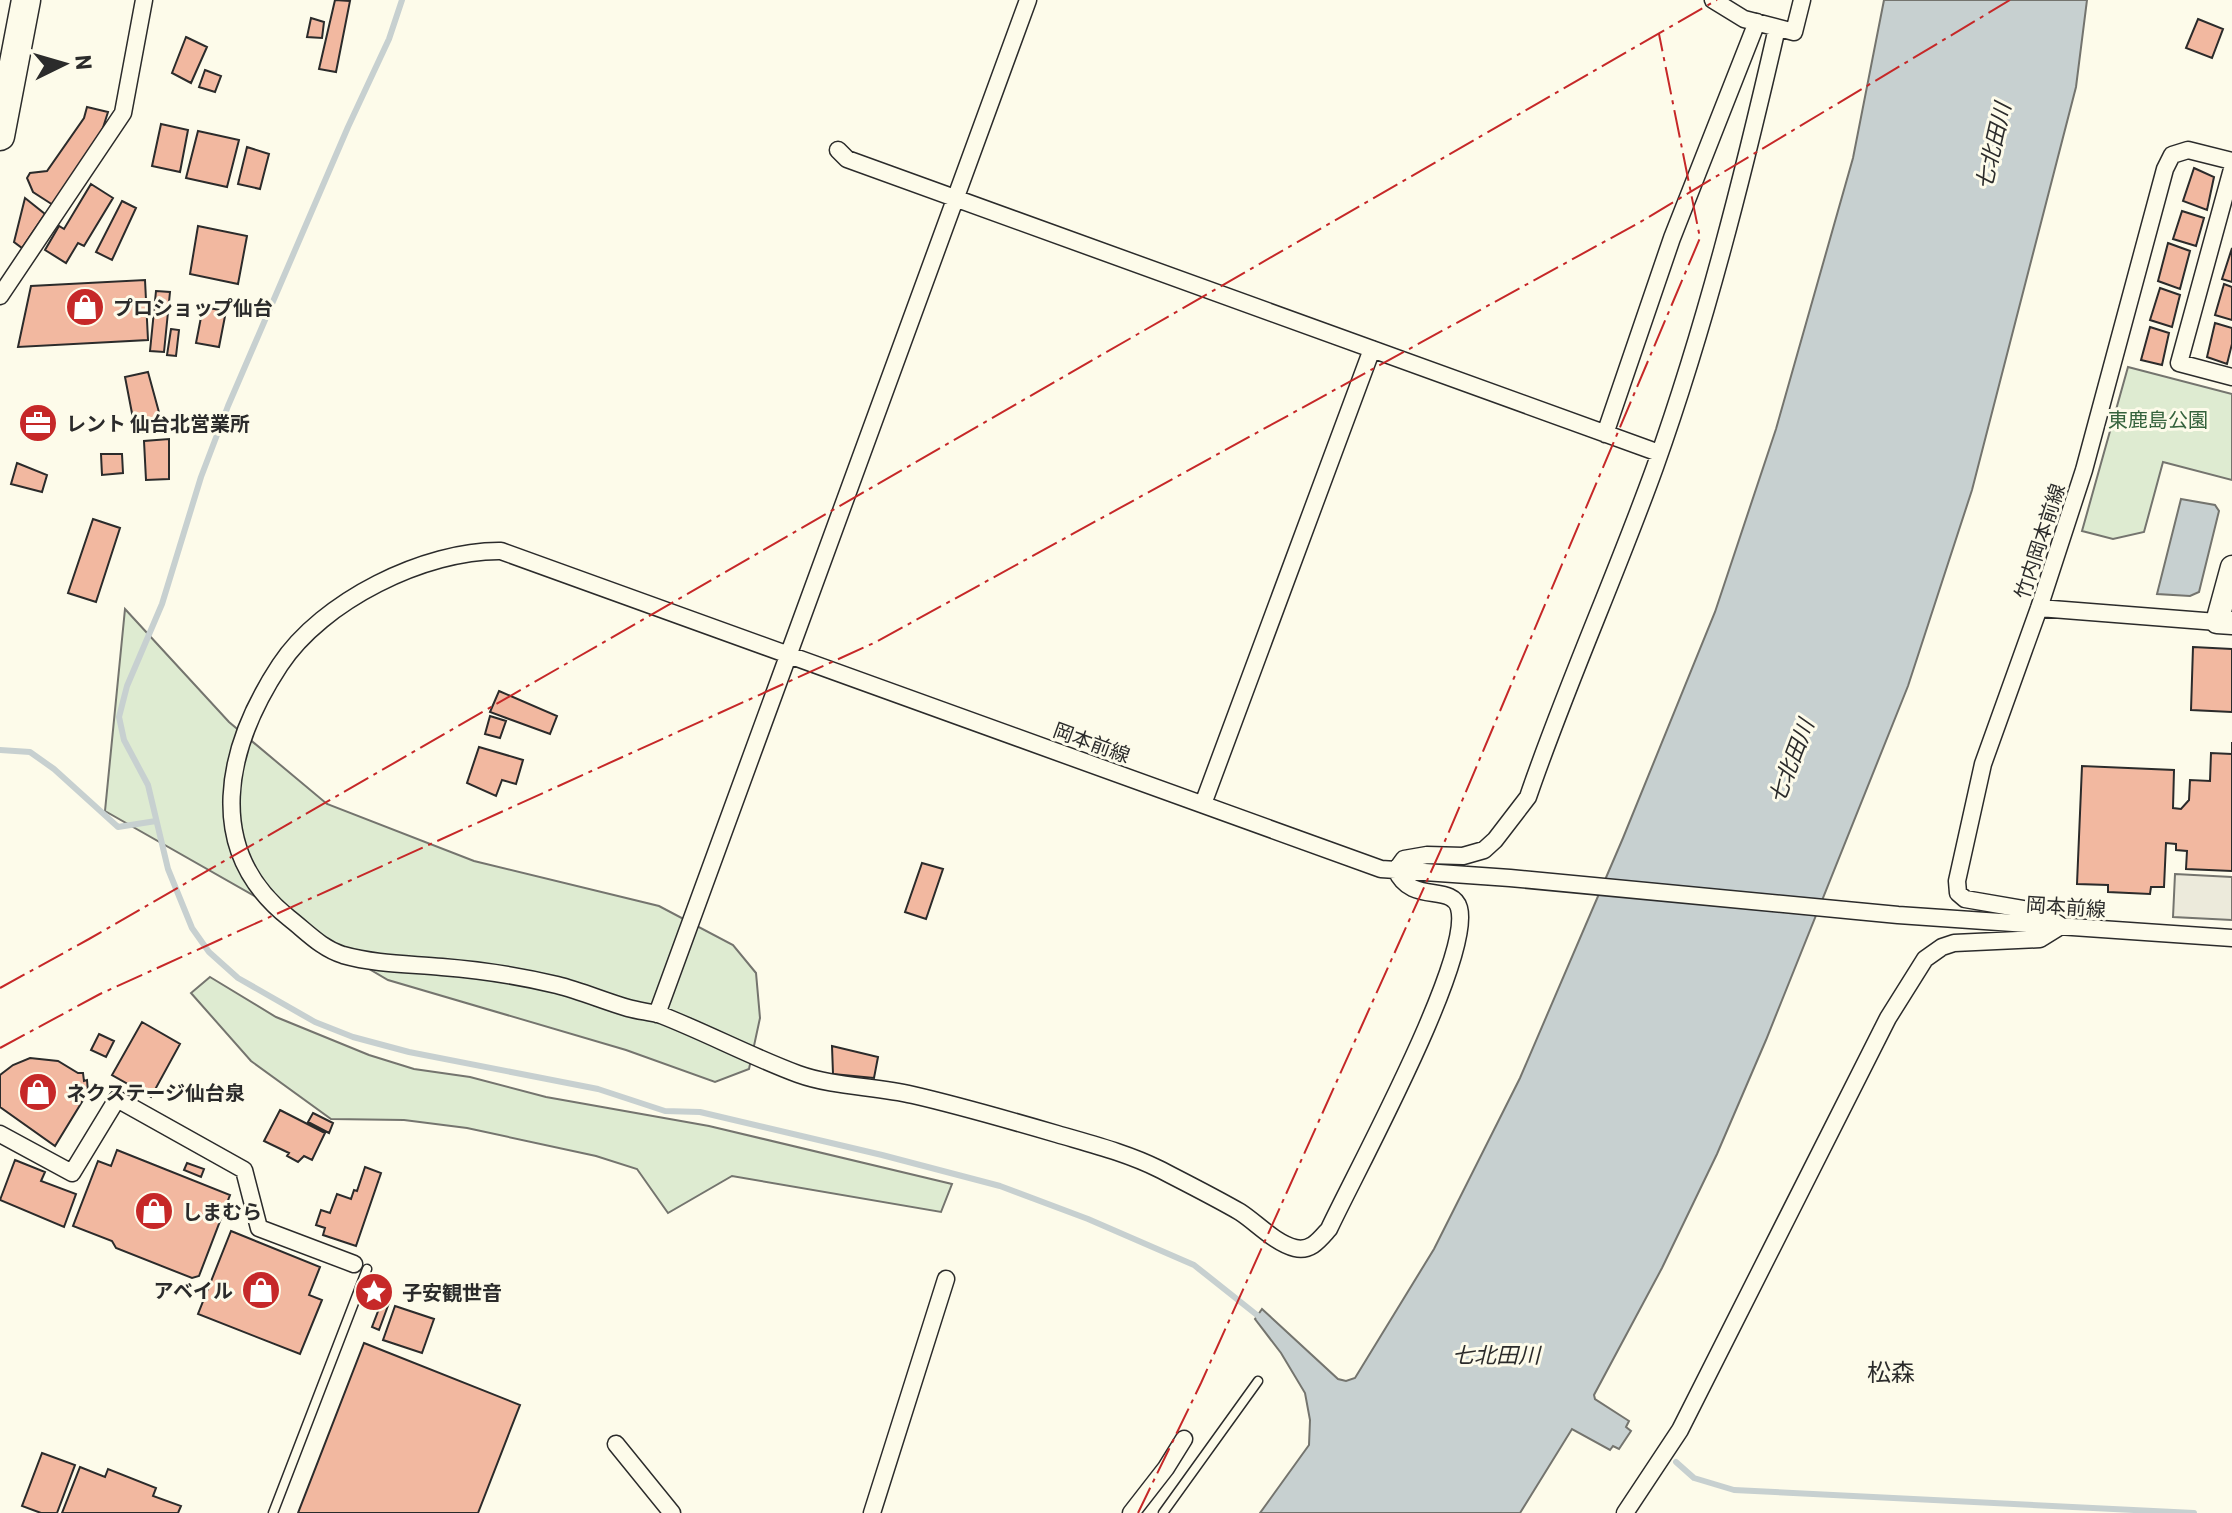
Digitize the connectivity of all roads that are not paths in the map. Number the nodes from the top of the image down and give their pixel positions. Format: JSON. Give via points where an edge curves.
{"nodes":[{"id":1,"x":26,"y":0,"type":"edge"},
{"id":2,"x":144,"y":0,"type":"edge"},
{"id":3,"x":1028,"y":0,"type":"edge"},
{"id":4,"x":1713,"y":0,"type":"edge"},
{"id":5,"x":1802,"y":0,"type":"edge"},
{"id":6,"x":1757,"y":22,"type":"junction"},
{"id":7,"x":1777,"y":28,"type":"junction"},
{"id":8,"x":0,"y":136,"type":"edge"},
{"id":9,"x":838,"y":150,"type":"dead end"},
{"id":10,"x":2232,"y":161,"type":"edge"},
{"id":11,"x":2232,"y":169,"type":"edge"},
{"id":12,"x":955,"y":198,"type":"junction"},
{"id":13,"x":0,"y":296,"type":"edge"},
{"id":14,"x":1372,"y":349,"type":"junction"},
{"id":15,"x":2232,"y":377,"type":"edge"},
{"id":16,"x":1605,"y":434,"type":"junction"},
{"id":17,"x":1659,"y":453,"type":"junction"},
{"id":18,"x":2232,"y":567,"type":"edge"},
{"id":19,"x":2039,"y":608,"type":"junction"},
{"id":20,"x":2224,"y":623,"type":"edge"},
{"id":21,"x":789,"y":653,"type":"junction"},
{"id":22,"x":1203,"y":804,"type":"junction"},
{"id":23,"x":1389,"y":869,"type":"junction"},
{"id":24,"x":2061,"y":926,"type":"junction"},
{"id":25,"x":2232,"y":938,"type":"edge"},
{"id":26,"x":657,"y":1014,"type":"junction"},
{"id":27,"x":0,"y":1134,"type":"edge"},
{"id":28,"x":361,"y":1266,"type":"joint"},
{"id":29,"x":946,"y":1279,"type":"dead end"},
{"id":30,"x":1258,"y":1381,"type":"dead end"},
{"id":31,"x":1184,"y":1439,"type":"dead end"},
{"id":32,"x":616,"y":1444,"type":"dead end"},
{"id":33,"x":273,"y":1513,"type":"edge"},
{"id":34,"x":672,"y":1513,"type":"edge"},
{"id":35,"x":872,"y":1513,"type":"edge"},
{"id":36,"x":1131,"y":1513,"type":"edge"},
{"id":37,"x":1163,"y":1513,"type":"edge"},
{"id":38,"x":1625,"y":1513,"type":"edge"}],
"edges":[{"from":1,"to":8,"type":"highway"},
{"from":2,"to":13,"type":"street","via":[[123,113]]},
{"from":3,"to":12,"type":"street"},
{"from":4,"to":6,"type":"street"},
{"from":5,"to":7,"type":"street","via":[[1794,32]]},
{"from":6,"to":7,"type":"street"},
{"from":6,"to":16,"type":"street","via":[[1672,238]]},
{"from":7,"to":17,"type":"street","via":[[1747,160]]},
{"from":9,"to":12,"type":"street","via":[[847,159]]},
{"from":10,"to":19,"type":"street","name":"竹内岡本前線","via":[[2188,150],[2172,155],[2165,169],[2084,470]]},
{"from":11,"to":15,"type":"street","via":[[2179,363]]},
{"from":12,"to":14,"type":"street"},
{"from":12,"to":21,"type":"street"},
{"from":14,"to":16,"type":"street"},
{"from":14,"to":22,"type":"street"},
{"from":16,"to":17,"type":"street"},
{"from":17,"to":23,"type":"street","via":[[1528,797],[1484,850],[1404,859]]},
{"from":18,"to":20,"type":"street"},
{"from":19,"to":20,"type":"street"},
{"from":19,"to":24,"type":"street","name":"竹内岡本前線","via":[[1983,764],[1957,881],[1965,899],[2040,912]]},
{"from":21,"to":22,"type":"street","name":"岡本前線"},
{"from":21,"to":26,"type":"street"},
{"from":21,"to":26,"type":"street","name":"岡本前線","via":[[517,555],[483,551],[412,569],[324,618],[288,653],[253,711],[232,772],[235,846],[274,907],[308,935],[339,954],[372,962],[447,967],[557,985]]},
{"from":22,"to":23,"type":"street","name":"岡本前線"},
{"from":23,"to":24,"type":"street","name":"岡本前線"},
{"from":23,"to":26,"type":"street","name":"岡本前線","via":[[1415,890],[1455,901],[1458,939],[1416,1050],[1329,1229],[1308,1248],[1296,1249],[1241,1213],[1108,1149],[979,1110],[802,1076]]},
{"from":24,"to":25,"type":"street","name":"岡本前線"},
{"from":24,"to":38,"type":"street","via":[[2040,939],[1954,943],[1925,959],[1888,1018],[1680,1430]]},
{"from":27,"to":28,"type":"street","via":[[72,1173],[117,1099],[244,1170],[259,1228]]},
{"from":28,"to":33,"type":"lane"},
{"from":29,"to":35,"type":"street"},
{"from":30,"to":37,"type":"lane"},
{"from":31,"to":36,"type":"street"},
{"from":32,"to":34,"type":"street"}]}
